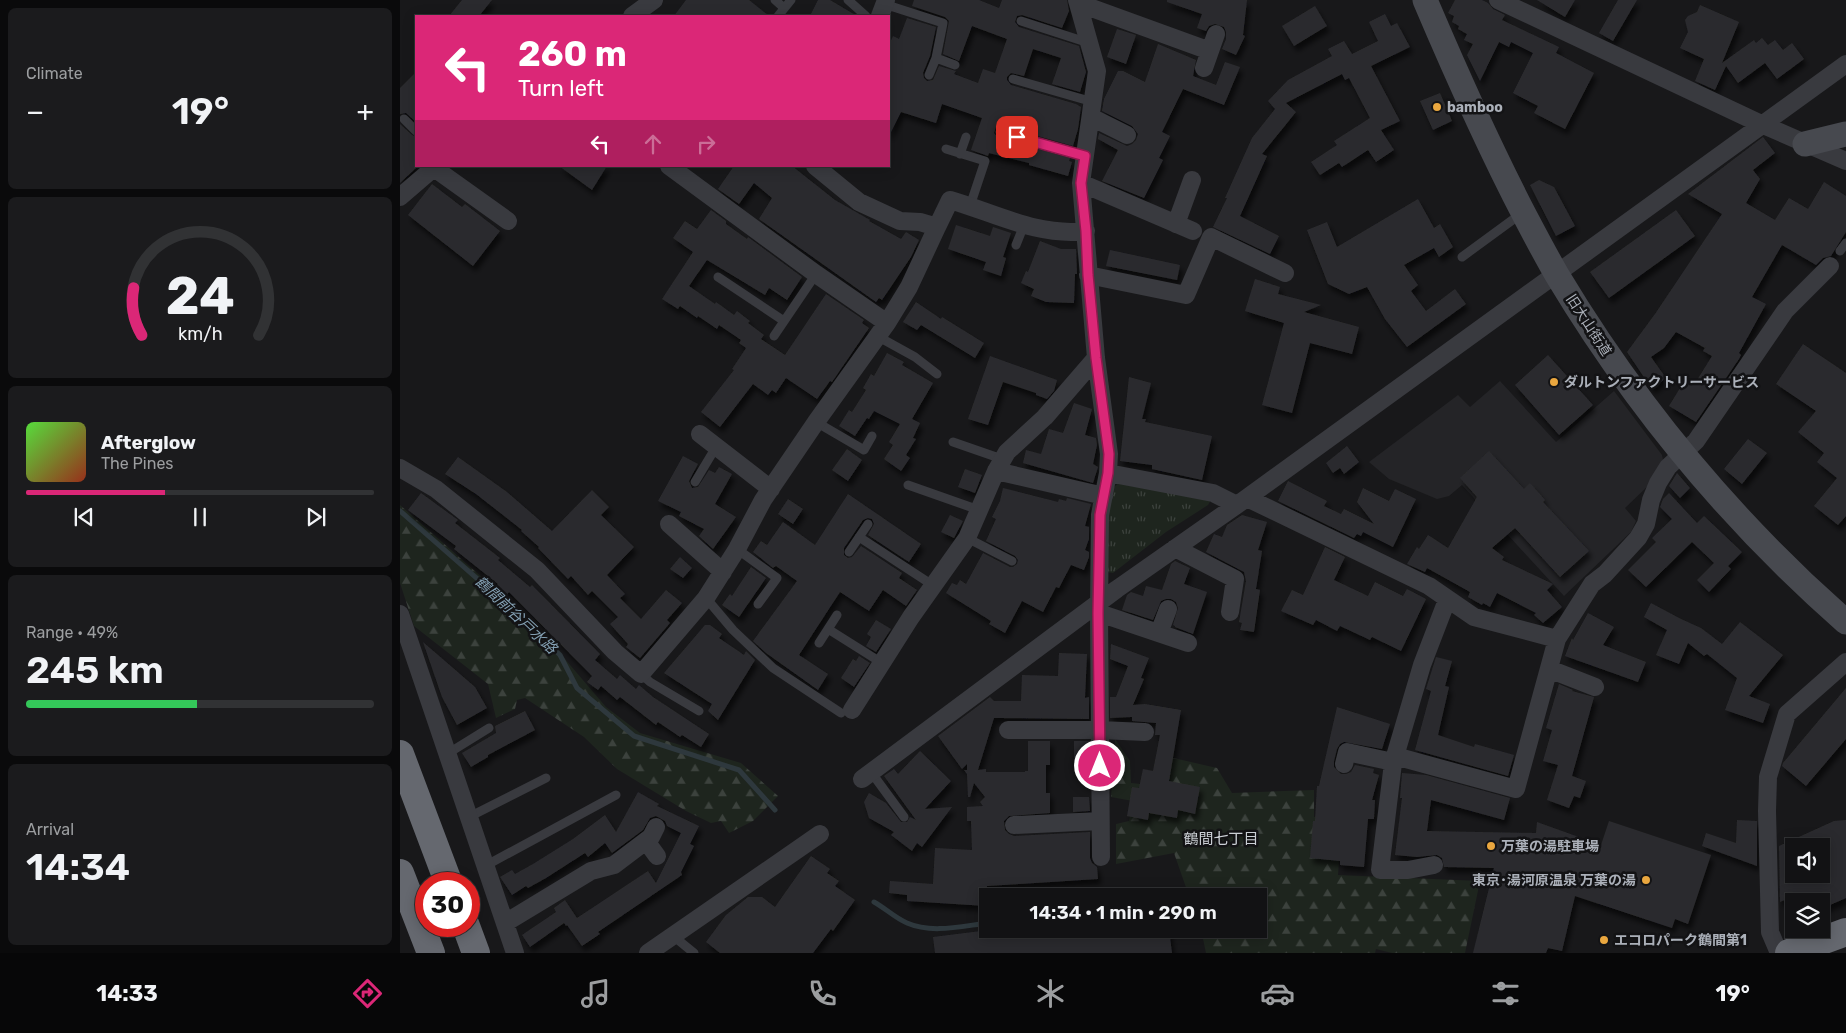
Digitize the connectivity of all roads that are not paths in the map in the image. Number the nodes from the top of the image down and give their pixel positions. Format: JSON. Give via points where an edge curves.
{"nodes":[{"id":1,"x":775,"y":0,"type":"edge"},
{"id":2,"x":790,"y":0,"type":"edge"},
{"id":3,"x":848,"y":0,"type":"edge"},
{"id":4,"x":1424,"y":0,"type":"edge"},
{"id":5,"x":1498,"y":0,"type":"edge"},
{"id":6,"x":1078,"y":2,"type":"edge"},
{"id":7,"x":883,"y":7,"type":"edge"},
{"id":8,"x":784,"y":8,"type":"junction"},
{"id":9,"x":779,"y":15,"type":"edge"},
{"id":10,"x":865,"y":15,"type":"edge"},
{"id":11,"x":1021,"y":21,"type":"dead end"},
{"id":12,"x":1216,"y":34,"type":"dead end"},
{"id":13,"x":1089,"y":43,"type":"junction"},
{"id":14,"x":1210,"y":51,"type":"junction"},
{"id":15,"x":936,"y":58,"type":"junction"},
{"id":16,"x":1846,"y":64,"type":"edge"},
{"id":17,"x":955,"y":65,"type":"dead end"},
{"id":18,"x":1204,"y":68,"type":"dead end"},
{"id":19,"x":930,"y":76,"type":"dead end"},
{"id":20,"x":1013,"y":78,"type":"dead end"},
{"id":21,"x":1092,"y":110,"type":"junction"},
{"id":22,"x":404,"y":119,"type":"dead end"},
{"id":23,"x":1761,"y":124,"type":"junction"},
{"id":24,"x":415,"y":130,"type":"edge"},
{"id":25,"x":1000,"y":132,"type":"dead end"},
{"id":26,"x":1846,"y":134,"type":"edge"},
{"id":27,"x":1127,"y":135,"type":"dead end"},
{"id":28,"x":966,"y":137,"type":"dead end"},
{"id":29,"x":1805,"y":144,"type":"junction"},
{"id":30,"x":946,"y":149,"type":"dead end"},
{"id":31,"x":960,"y":154,"type":"junction"},
{"id":32,"x":1085,"y":156,"type":"junction"},
{"id":33,"x":1846,"y":161,"type":"edge"},
{"id":34,"x":435,"y":167,"type":"edge"},
{"id":35,"x":670,"y":167,"type":"edge"},
{"id":36,"x":815,"y":167,"type":"edge"},
{"id":37,"x":1192,"y":180,"type":"dead end"},
{"id":38,"x":1081,"y":183,"type":"junction"},
{"id":39,"x":400,"y":197,"type":"edge"},
{"id":40,"x":970,"y":206,"type":"junction"},
{"id":41,"x":1523,"y":212,"type":"junction"},
{"id":42,"x":508,"y":221,"type":"dead end"},
{"id":43,"x":1176,"y":224,"type":"junction"},
{"id":44,"x":1024,"y":225,"type":"junction"},
{"id":45,"x":937,"y":227,"type":"junction"},
{"id":46,"x":1086,"y":231,"type":"junction"},
{"id":47,"x":1192,"y":231,"type":"dead end"},
{"id":48,"x":1846,"y":242,"type":"edge"},
{"id":49,"x":1016,"y":245,"type":"dead end"},
{"id":50,"x":1462,"y":257,"type":"dead end"},
{"id":51,"x":1835,"y":258,"type":"joint"},
{"id":52,"x":1285,"y":273,"type":"dead end"},
{"id":53,"x":816,"y":274,"type":"junction"},
{"id":54,"x":1556,"y":274,"type":"junction"},
{"id":55,"x":1088,"y":275,"type":"junction"},
{"id":56,"x":718,"y":277,"type":"dead end"},
{"id":57,"x":784,"y":321,"type":"junction"},
{"id":58,"x":882,"y":330,"type":"junction"},
{"id":59,"x":774,"y":336,"type":"dead end"},
{"id":60,"x":1096,"y":358,"type":"junction"},
{"id":61,"x":937,"y":374,"type":"dead end"},
{"id":62,"x":816,"y":422,"type":"junction"},
{"id":63,"x":700,"y":434,"type":"dead end"},
{"id":64,"x":872,"y":436,"type":"dead end"},
{"id":65,"x":953,"y":442,"type":"dead end"},
{"id":66,"x":716,"y":447,"type":"junction"},
{"id":67,"x":1683,"y":455,"type":"junction"},
{"id":68,"x":999,"y":465,"type":"junction"},
{"id":69,"x":400,"y":468,"type":"edge"},
{"id":70,"x":1108,"y":473,"type":"junction"},
{"id":71,"x":695,"y":482,"type":"dead end"},
{"id":72,"x":908,"y":485,"type":"dead end"},
{"id":73,"x":771,"y":489,"type":"junction"},
{"id":74,"x":1104,"y":496,"type":"junction"},
{"id":75,"x":1242,"y":501,"type":"junction"},
{"id":76,"x":979,"y":510,"type":"junction"},
{"id":77,"x":669,"y":524,"type":"dead end"},
{"id":78,"x":868,"y":524,"type":"dead end"},
{"id":79,"x":859,"y":537,"type":"junction"},
{"id":80,"x":967,"y":538,"type":"junction"},
{"id":81,"x":1175,"y":548,"type":"junction"},
{"id":82,"x":737,"y":549,"type":"junction"},
{"id":83,"x":849,"y":552,"type":"dead end"},
{"id":84,"x":1012,"y":561,"type":"dead end"},
{"id":85,"x":723,"y":572,"type":"junction"},
{"id":86,"x":934,"y":586,"type":"junction"},
{"id":87,"x":706,"y":598,"type":"junction"},
{"id":88,"x":1447,"y":600,"type":"junction"},
{"id":89,"x":758,"y":604,"type":"dead end"},
{"id":90,"x":1099,"y":608,"type":"junction"},
{"id":91,"x":1168,"y":609,"type":"dead end"},
{"id":92,"x":1230,"y":612,"type":"dead end"},
{"id":93,"x":400,"y":614,"type":"edge"},
{"id":94,"x":837,"y":615,"type":"dead end"},
{"id":95,"x":1846,"y":622,"type":"edge"},
{"id":96,"x":828,"y":629,"type":"junction"},
{"id":97,"x":1159,"y":633,"type":"junction"},
{"id":98,"x":1557,"y":639,"type":"junction"},
{"id":99,"x":819,"y":643,"type":"dead end"},
{"id":100,"x":1188,"y":643,"type":"dead end"},
{"id":101,"x":1846,"y":662,"type":"edge"},
{"id":102,"x":882,"y":663,"type":"junction"},
{"id":103,"x":1549,"y":669,"type":"junction"},
{"id":104,"x":641,"y":674,"type":"junction"},
{"id":105,"x":1595,"y":687,"type":"dead end"},
{"id":106,"x":699,"y":711,"type":"dead end"},
{"id":107,"x":847,"y":711,"type":"joint"},
{"id":108,"x":488,"y":728,"type":"dead end"},
{"id":109,"x":1008,"y":730,"type":"dead end"},
{"id":110,"x":1100,"y":730,"type":"junction"},
{"id":111,"x":1145,"y":732,"type":"dead end"},
{"id":112,"x":400,"y":754,"type":"edge"},
{"id":113,"x":447,"y":754,"type":"junction"},
{"id":114,"x":1394,"y":759,"type":"junction"},
{"id":115,"x":1344,"y":764,"type":"dead end"},
{"id":116,"x":866,"y":776,"type":"joint"},
{"id":117,"x":546,"y":778,"type":"dead end"},
{"id":118,"x":616,"y":795,"type":"dead end"},
{"id":119,"x":904,"y":817,"type":"dead end"},
{"id":120,"x":469,"y":818,"type":"junction"},
{"id":121,"x":1100,"y":821,"type":"junction"},
{"id":122,"x":1014,"y":825,"type":"dead end"},
{"id":123,"x":656,"y":827,"type":"dead end"},
{"id":124,"x":820,"y":834,"type":"dead end"},
{"id":125,"x":646,"y":842,"type":"junction"},
{"id":126,"x":657,"y":856,"type":"dead end"},
{"id":127,"x":1102,"y":857,"type":"dead end"},
{"id":128,"x":1434,"y":865,"type":"dead end"},
{"id":129,"x":485,"y":866,"type":"junction"},
{"id":130,"x":444,"y":872,"type":"edge"},
{"id":131,"x":400,"y":873,"type":"edge"},
{"id":132,"x":504,"y":923,"type":"junction"},
{"id":133,"x":1846,"y":932,"type":"edge"},
{"id":134,"x":672,"y":935,"type":"junction"},
{"id":135,"x":470,"y":937,"type":"edge"},
{"id":136,"x":1846,"y":940,"type":"edge"},
{"id":137,"x":1846,"y":949,"type":"edge"},
{"id":138,"x":431,"y":953,"type":"edge"},
{"id":139,"x":476,"y":953,"type":"edge"},
{"id":140,"x":515,"y":953,"type":"edge"},
{"id":141,"x":648,"y":953,"type":"edge"},
{"id":142,"x":694,"y":953,"type":"edge"},
{"id":143,"x":1779,"y":953,"type":"edge"},
{"id":144,"x":1789,"y":953,"type":"edge"},
{"id":145,"x":1816,"y":953,"type":"edge"},
{"id":146,"x":1836,"y":953,"type":"edge"}],
"edges":[{"from":1,"to":8,"type":"lane"},
{"from":2,"to":8,"type":"lane"},
{"from":3,"to":10,"type":"lane"},
{"from":4,"to":41,"type":"street","name":"旧大山街道"},
{"from":5,"to":23,"type":"street"},
{"from":6,"to":13,"type":"street"},
{"from":6,"to":14,"type":"street"},
{"from":7,"to":15,"type":"lane","via":[[943,23]]},
{"from":8,"to":9,"type":"lane"},
{"from":11,"to":13,"type":"lane"},
{"from":12,"to":14,"type":"street"},
{"from":13,"to":21,"type":"street","via":[[1097,71]]},
{"from":14,"to":18,"type":"street"},
{"from":15,"to":17,"type":"lane"},
{"from":15,"to":19,"type":"lane"},
{"from":16,"to":23,"type":"street"},
{"from":20,"to":21,"type":"lane"},
{"from":21,"to":27,"type":"street"},
{"from":21,"to":32,"type":"street"},
{"from":22,"to":24,"type":"lane"},
{"from":23,"to":29,"type":"street"},
{"from":23,"to":54,"type":"street"},
{"from":25,"to":32,"type":"lane"},
{"from":26,"to":29,"type":"street"},
{"from":28,"to":31,"type":"lane"},
{"from":29,"to":33,"type":"street"},
{"from":30,"to":31,"type":"lane"},
{"from":31,"to":40,"type":"lane","via":[[985,162]]},
{"from":32,"to":38,"type":"street"},
{"from":34,"to":39,"type":"street"},
{"from":34,"to":42,"type":"street"},
{"from":35,"to":53,"type":"street"},
{"from":36,"to":45,"type":"street","via":[[859,202],[900,221]]},
{"from":37,"to":43,"type":"street"},
{"from":38,"to":43,"type":"street"},
{"from":38,"to":46,"type":"street"},
{"from":40,"to":44,"type":"street"},
{"from":40,"to":45,"type":"street","via":[[950,200]]},
{"from":41,"to":50,"type":"lane"},
{"from":41,"to":54,"type":"street","name":"旧大山街道"},
{"from":43,"to":47,"type":"street"},
{"from":44,"to":46,"type":"street","via":[[1070,233]]},
{"from":44,"to":49,"type":"lane"},
{"from":45,"to":58,"type":"street","via":[[909,287]]},
{"from":46,"to":55,"type":"street"},
{"from":48,"to":51,"type":"lane"},
{"from":51,"to":67,"type":"street","via":[[1786,311]]},
{"from":52,"to":55,"type":"street","via":[[1211,238],[1186,295]]},
{"from":53,"to":57,"type":"lane"},
{"from":53,"to":58,"type":"street"},
{"from":54,"to":67,"type":"street","name":"旧大山街道","via":[[1616,368]]},
{"from":54,"to":75,"type":"street"},
{"from":55,"to":60,"type":"street"},
{"from":56,"to":57,"type":"lane"},
{"from":57,"to":59,"type":"lane"},
{"from":58,"to":61,"type":"lane"},
{"from":58,"to":62,"type":"street"},
{"from":60,"to":68,"type":"street","via":[[1045,417],[1007,452]]},
{"from":60,"to":70,"type":"street","via":[[1109,454]]},
{"from":62,"to":64,"type":"lane","via":[[864,450]]},
{"from":62,"to":73,"type":"street"},
{"from":63,"to":66,"type":"street"},
{"from":65,"to":68,"type":"lane"},
{"from":66,"to":71,"type":"lane"},
{"from":66,"to":73,"type":"street"},
{"from":67,"to":95,"type":"street","name":"旧大山街道","via":[[1800,582]]},
{"from":67,"to":98,"type":"street","via":[[1668,468],[1658,483],[1646,524],[1638,538],[1592,584]]},
{"from":68,"to":74,"type":"street"},
{"from":68,"to":76,"type":"street"},
{"from":69,"to":104,"type":"street","via":[[436,489],[537,570],[615,652]]},
{"from":70,"to":74,"type":"street"},
{"from":70,"to":75,"type":"street"},
{"from":72,"to":76,"type":"lane"},
{"from":73,"to":82,"type":"street"},
{"from":74,"to":90,"type":"street","via":[[1100,515]]},
{"from":75,"to":81,"type":"street"},
{"from":75,"to":88,"type":"street","via":[[1429,586]]},
{"from":76,"to":80,"type":"street"},
{"from":77,"to":85,"type":"street"},
{"from":78,"to":79,"type":"lane"},
{"from":79,"to":83,"type":"lane"},
{"from":79,"to":86,"type":"lane"},
{"from":80,"to":84,"type":"lane"},
{"from":80,"to":86,"type":"street"},
{"from":81,"to":90,"type":"street"},
{"from":81,"to":92,"type":"street","via":[[1235,578]]},
{"from":82,"to":85,"type":"street"},
{"from":82,"to":89,"type":"lane","via":[[777,578]]},
{"from":85,"to":87,"type":"street"},
{"from":86,"to":102,"type":"street"},
{"from":87,"to":104,"type":"street"},
{"from":87,"to":107,"type":"lane","via":[[733,630],[773,668]]},
{"from":88,"to":98,"type":"street","via":[[1474,617]]},
{"from":88,"to":114,"type":"street","via":[[1422,665]]},
{"from":90,"to":97,"type":"street"},
{"from":90,"to":110,"type":"street"},
{"from":90,"to":116,"type":"street"},
{"from":91,"to":97,"type":"street"},
{"from":93,"to":113,"type":"street"},
{"from":94,"to":96,"type":"lane"},
{"from":96,"to":99,"type":"lane"},
{"from":96,"to":102,"type":"lane"},
{"from":97,"to":100,"type":"street"},
{"from":98,"to":103,"type":"street"},
{"from":101,"to":143,"type":"street","via":[[1787,714],[1768,777],[1770,932]]},
{"from":102,"to":107,"type":"street"},
{"from":103,"to":105,"type":"street"},
{"from":103,"to":114,"type":"street","via":[[1516,789]]},
{"from":104,"to":106,"type":"lane"},
{"from":108,"to":113,"type":"lane"},
{"from":109,"to":110,"type":"street"},
{"from":110,"to":111,"type":"street"},
{"from":110,"to":121,"type":"street"},
{"from":112,"to":130,"type":"highway"},
{"from":113,"to":120,"type":"street"},
{"from":114,"to":115,"type":"street","via":[[1347,752]]},
{"from":114,"to":128,"type":"street","via":[[1380,870],[1408,870]]},
{"from":116,"to":119,"type":"lane"},
{"from":117,"to":120,"type":"lane"},
{"from":118,"to":129,"type":"lane"},
{"from":120,"to":129,"type":"street"},
{"from":121,"to":122,"type":"street"},
{"from":121,"to":127,"type":"street"},
{"from":123,"to":125,"type":"street"},
{"from":124,"to":134,"type":"street"},
{"from":125,"to":126,"type":"street"},
{"from":125,"to":132,"type":"street","via":[[614,865],[591,871]]},
{"from":129,"to":132,"type":"street"},
{"from":131,"to":138,"type":"highway"},
{"from":132,"to":140,"type":"street"},
{"from":133,"to":144,"type":"highway"},
{"from":134,"to":141,"type":"street"},
{"from":134,"to":142,"type":"lane"},
{"from":135,"to":139,"type":"highway"},
{"from":136,"to":145,"type":"highway"},
{"from":137,"to":146,"type":"highway"}]}
